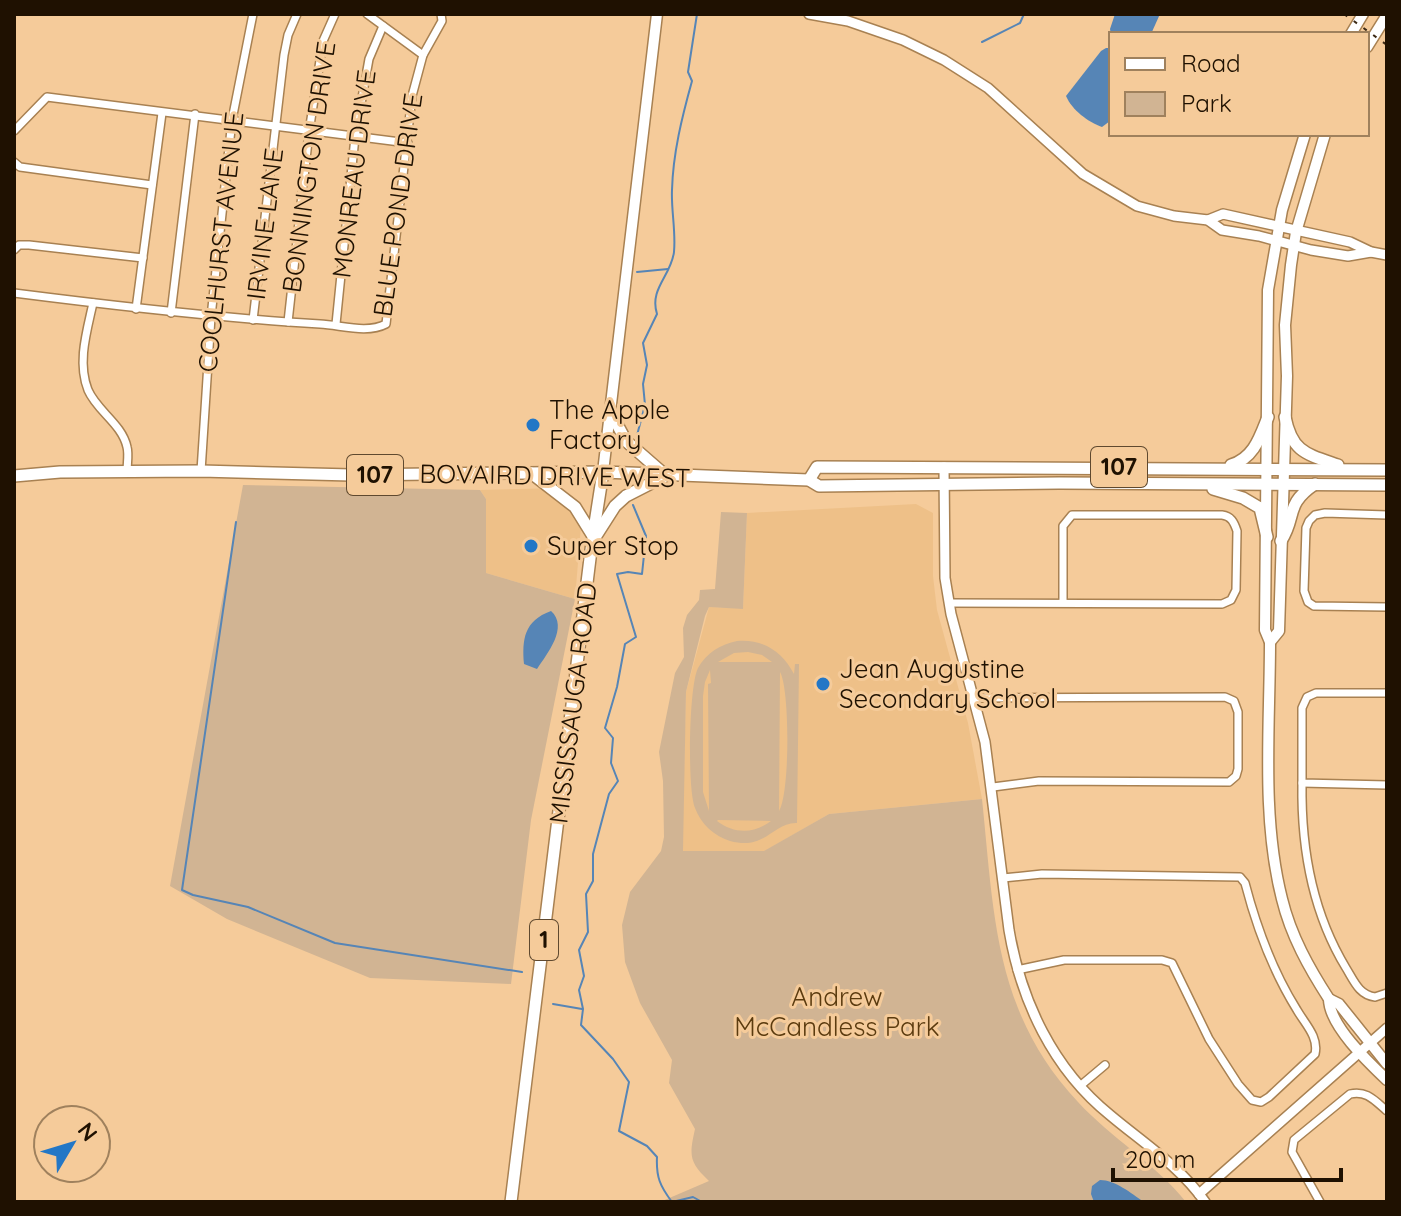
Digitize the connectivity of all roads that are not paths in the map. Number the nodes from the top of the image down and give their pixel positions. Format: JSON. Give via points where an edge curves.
{"nodes":[{"id":1,"x":253,"y":14,"type":"edge"},
{"id":2,"x":297,"y":14,"type":"edge"},
{"id":3,"x":335,"y":14,"type":"edge"},
{"id":4,"x":367,"y":14,"type":"edge"},
{"id":5,"x":441,"y":14,"type":"edge"},
{"id":6,"x":657,"y":14,"type":"edge"},
{"id":7,"x":809,"y":14,"type":"edge"},
{"id":8,"x":1363,"y":14,"type":"edge"},
{"id":9,"x":1387,"y":15,"type":"edge"},
{"id":10,"x":841,"y":17,"type":"edge"},
{"id":11,"x":383,"y":26,"type":"junction"},
{"id":12,"x":1352,"y":32,"type":"edge"},
{"id":13,"x":1369,"y":44,"type":"edge"},
{"id":14,"x":423,"y":55,"type":"junction"},
{"id":15,"x":162,"y":113,"type":"junction"},
{"id":16,"x":195,"y":114,"type":"junction"},
{"id":17,"x":232,"y":120,"type":"junction"},
{"id":18,"x":276,"y":128,"type":"junction"},
{"id":19,"x":14,"y":131,"type":"edge"},
{"id":20,"x":309,"y":132,"type":"junction"},
{"id":21,"x":1304,"y":136,"type":"edge"},
{"id":22,"x":1324,"y":136,"type":"edge"},
{"id":23,"x":355,"y":137,"type":"junction"},
{"id":24,"x":408,"y":143,"type":"junction"},
{"id":25,"x":14,"y":162,"type":"edge"},
{"id":26,"x":152,"y":185,"type":"junction"},
{"id":27,"x":1208,"y":220,"type":"junction"},
{"id":28,"x":1279,"y":227,"type":"junction"},
{"id":29,"x":1296,"y":232,"type":"junction"},
{"id":30,"x":1276,"y":241,"type":"junction"},
{"id":31,"x":1293,"y":246,"type":"junction"},
{"id":32,"x":14,"y":250,"type":"edge"},
{"id":33,"x":1371,"y":252,"type":"junction"},
{"id":34,"x":1387,"y":255,"type":"edge"},
{"id":35,"x":143,"y":258,"type":"junction"},
{"id":36,"x":14,"y":293,"type":"edge"},
{"id":37,"x":93,"y":303,"type":"junction"},
{"id":38,"x":136,"y":309,"type":"junction"},
{"id":39,"x":171,"y":313,"type":"junction"},
{"id":40,"x":211,"y":317,"type":"junction"},
{"id":41,"x":253,"y":320,"type":"junction"},
{"id":42,"x":288,"y":322,"type":"junction"},
{"id":43,"x":336,"y":324,"type":"junction"},
{"id":44,"x":610,"y":411,"type":"junction"},
{"id":45,"x":1268,"y":417,"type":"junction"},
{"id":46,"x":1285,"y":417,"type":"junction"},
{"id":47,"x":944,"y":467,"type":"junction"},
{"id":48,"x":1205,"y":468,"type":"junction"},
{"id":49,"x":1268,"y":468,"type":"junction"},
{"id":50,"x":1283,"y":468,"type":"junction"},
{"id":51,"x":1350,"y":469,"type":"junction"},
{"id":52,"x":1387,"y":470,"type":"edge"},
{"id":53,"x":201,"y":471,"type":"junction"},
{"id":54,"x":127,"y":472,"type":"junction"},
{"id":55,"x":603,"y":472,"type":"junction"},
{"id":56,"x":530,"y":473,"type":"junction"},
{"id":57,"x":665,"y":475,"type":"junction"},
{"id":58,"x":14,"y":476,"type":"edge"},
{"id":59,"x":809,"y":480,"type":"junction"},
{"id":60,"x":1193,"y":484,"type":"junction"},
{"id":61,"x":1268,"y":484,"type":"junction"},
{"id":62,"x":1282,"y":484,"type":"junction"},
{"id":63,"x":1316,"y":484,"type":"junction"},
{"id":64,"x":944,"y":485,"type":"junction"},
{"id":65,"x":1387,"y":485,"type":"edge"},
{"id":66,"x":1387,"y":515,"type":"edge"},
{"id":67,"x":1267,"y":537,"type":"junction"},
{"id":68,"x":593,"y":539,"type":"junction"},
{"id":69,"x":1281,"y":541,"type":"junction"},
{"id":70,"x":949,"y":603,"type":"junction"},
{"id":71,"x":1063,"y":603,"type":"junction"},
{"id":72,"x":1387,"y":607,"type":"edge"},
{"id":73,"x":1270,"y":642,"type":"junction"},
{"id":74,"x":1387,"y":693,"type":"edge"},
{"id":75,"x":975,"y":698,"type":"junction"},
{"id":76,"x":1302,"y":783,"type":"junction"},
{"id":77,"x":1387,"y":785,"type":"edge"},
{"id":78,"x":993,"y":787,"type":"junction"},
{"id":79,"x":1003,"y":878,"type":"junction"},
{"id":80,"x":1017,"y":970,"type":"junction"},
{"id":81,"x":1387,"y":993,"type":"edge"},
{"id":82,"x":1329,"y":999,"type":"junction"},
{"id":83,"x":1387,"y":1028,"type":"edge"},
{"id":84,"x":1369,"y":1043,"type":"junction"},
{"id":85,"x":1359,"y":1052,"type":"junction"},
{"id":86,"x":1387,"y":1064,"type":"edge"},
{"id":87,"x":1105,"y":1065,"type":"dead end"},
{"id":88,"x":1387,"y":1080,"type":"edge"},
{"id":89,"x":1080,"y":1086,"type":"junction"},
{"id":90,"x":1387,"y":1111,"type":"edge"},
{"id":91,"x":1202,"y":1198,"type":"edge"},
{"id":92,"x":511,"y":1202,"type":"edge"},
{"id":93,"x":1320,"y":1202,"type":"edge"}],
"edges":[{"from":1,"to":17,"type":"street","name":"COOLHURST AVENUE"},
{"from":2,"to":18,"type":"street","name":"IRVINE LANE","via":[[284,55]]},
{"from":3,"to":20,"type":"street","name":"BONNINGTON DRIVE","via":[[323,41]]},
{"from":4,"to":11,"type":"street"},
{"from":5,"to":14,"type":"street","name":"BLUE POND DRIVE"},
{"from":6,"to":44,"type":"main road","name":"MISSISSAUGA ROAD","number":"1"},
{"from":7,"to":10,"type":"street"},
{"from":8,"to":12,"type":"main road"},
{"from":9,"to":13,"type":"main road"},
{"from":10,"to":27,"type":"street","via":[[903,40],[988,88],[1083,174],[1126,200],[1174,216]]},
{"from":11,"to":14,"type":"street"},
{"from":11,"to":23,"type":"street","name":"MONREAU DRIVE","via":[[369,59]]},
{"from":14,"to":24,"type":"street","name":"BLUE POND DRIVE"},
{"from":15,"to":16,"type":"street"},
{"from":15,"to":19,"type":"street","via":[[47,97]]},
{"from":15,"to":26,"type":"street"},
{"from":16,"to":17,"type":"street"},
{"from":16,"to":39,"type":"street"},
{"from":17,"to":18,"type":"street"},
{"from":17,"to":40,"type":"street","name":"COOLHURST AVENUE"},
{"from":18,"to":20,"type":"street"},
{"from":18,"to":41,"type":"street","name":"IRVINE LANE"},
{"from":20,"to":23,"type":"street"},
{"from":20,"to":42,"type":"street","name":"BONNINGTON DRIVE"},
{"from":21,"to":28,"type":"main road"},
{"from":22,"to":29,"type":"main road"},
{"from":23,"to":24,"type":"street"},
{"from":23,"to":43,"type":"street","name":"MONREAU DRIVE"},
{"from":24,"to":43,"type":"street","name":"BLUE POND DRIVE","via":[[386,324],[369,329]]},
{"from":25,"to":26,"type":"street"},
{"from":26,"to":35,"type":"street"},
{"from":27,"to":28,"type":"street","via":[[1223,214]]},
{"from":27,"to":30,"type":"street","via":[[1222,230]]},
{"from":28,"to":29,"type":"street"},
{"from":28,"to":30,"type":"main road"},
{"from":29,"to":31,"type":"main road"},
{"from":29,"to":33,"type":"street","via":[[1350,242]]},
{"from":30,"to":31,"type":"street"},
{"from":30,"to":45,"type":"main road","via":[[1267,301]]},
{"from":31,"to":33,"type":"street","via":[[1348,256]]},
{"from":31,"to":46,"type":"main road","via":[[1285,325]]},
{"from":32,"to":35,"type":"street","via":[[29,245]]},
{"from":33,"to":34,"type":"street"},
{"from":35,"to":38,"type":"street"},
{"from":36,"to":37,"type":"street","name":"BLUE POND DRIVE"},
{"from":37,"to":38,"type":"street","name":"BLUE POND DRIVE"},
{"from":37,"to":54,"type":"street","via":[[84,347],[85,378],[93,400],[124,438]]},
{"from":38,"to":39,"type":"street","name":"BLUE POND DRIVE"},
{"from":39,"to":40,"type":"street","name":"BLUE POND DRIVE"},
{"from":40,"to":41,"type":"street","name":"BLUE POND DRIVE"},
{"from":40,"to":53,"type":"street","name":"COOLHURST AVENUE"},
{"from":41,"to":42,"type":"street","name":"BLUE POND DRIVE"},
{"from":42,"to":43,"type":"street","name":"BLUE POND DRIVE"},
{"from":44,"to":55,"type":"main road","name":"MISSISSAUGA ROAD","number":"1"},
{"from":44,"to":57,"type":"main road","via":[[626,441]]},
{"from":45,"to":48,"type":"main road","via":[[1253,451],[1242,460]]},
{"from":45,"to":49,"type":"main road"},
{"from":46,"to":50,"type":"main road"},
{"from":46,"to":51,"type":"main road","via":[[1298,448]]},
{"from":47,"to":48,"type":"main road","name":"BOVAIRD DRIVE WEST","number":"107"},
{"from":47,"to":59,"type":"main road","name":"BOVAIRD DRIVE WEST","number":"107","via":[[817,467]]},
{"from":47,"to":64,"type":"street"},
{"from":48,"to":49,"type":"main road","name":"BOVAIRD DRIVE WEST","number":"107"},
{"from":49,"to":50,"type":"main road","name":"BOVAIRD DRIVE WEST","number":"107"},
{"from":49,"to":61,"type":"main road"},
{"from":50,"to":51,"type":"main road","name":"BOVAIRD DRIVE WEST","number":"107"},
{"from":50,"to":62,"type":"main road"},
{"from":51,"to":52,"type":"main road","name":"BOVAIRD DRIVE WEST","number":"107"},
{"from":53,"to":54,"type":"main road","name":"BOVAIRD DRIVE WEST","number":"107"},
{"from":53,"to":56,"type":"main road","name":"BOVAIRD DRIVE WEST","number":"107"},
{"from":54,"to":58,"type":"main road","name":"BOVAIRD DRIVE WEST","number":"107"},
{"from":55,"to":56,"type":"main road","name":"BOVAIRD DRIVE WEST","number":"107"},
{"from":55,"to":57,"type":"main road","name":"BOVAIRD DRIVE WEST","number":"107"},
{"from":55,"to":68,"type":"main road","name":"MISSISSAUGA ROAD","number":"1"},
{"from":56,"to":68,"type":"main road","via":[[575,507]]},
{"from":57,"to":59,"type":"main road","name":"BOVAIRD DRIVE WEST","number":"107"},
{"from":57,"to":68,"type":"main road","via":[[626,496]]},
{"from":59,"to":64,"type":"main road","name":"BOVAIRD DRIVE WEST","number":"107","via":[[819,486]]},
{"from":60,"to":61,"type":"main road","name":"BOVAIRD DRIVE WEST","number":"107"},
{"from":60,"to":64,"type":"main road","name":"BOVAIRD DRIVE WEST","number":"107"},
{"from":60,"to":67,"type":"main road","via":[[1228,492],[1260,508]]},
{"from":61,"to":62,"type":"main road","name":"BOVAIRD DRIVE WEST","number":"107"},
{"from":61,"to":67,"type":"main road"},
{"from":62,"to":63,"type":"main road","name":"BOVAIRD DRIVE WEST","number":"107"},
{"from":62,"to":69,"type":"main road"},
{"from":63,"to":65,"type":"main road","name":"BOVAIRD DRIVE WEST","number":"107"},
{"from":63,"to":69,"type":"main road","via":[[1295,501]]},
{"from":64,"to":70,"type":"street"},
{"from":66,"to":72,"type":"street","via":[[1325,513],[1311,519],[1306,528],[1304,591],[1314,606]]},
{"from":67,"to":73,"type":"main road","via":[[1265,630]]},
{"from":68,"to":92,"type":"main road","name":"MISSISSAUGA ROAD","number":"1"},
{"from":69,"to":73,"type":"main road","via":[[1279,631]]},
{"from":70,"to":71,"type":"street"},
{"from":70,"to":75,"type":"street"},
{"from":71,"to":71,"type":"street","via":[[1227,603],[1236,590],[1235,524],[1222,515],[1072,515],[1063,526]]},
{"from":73,"to":82,"type":"main road","via":[[1273,857],[1291,927]]},
{"from":74,"to":76,"type":"street","via":[[1307,697],[1302,708]]},
{"from":75,"to":78,"type":"street"},
{"from":75,"to":78,"type":"street","via":[[1225,697],[1234,701],[1238,712],[1238,769],[1229,782],[1048,781]]},
{"from":76,"to":77,"type":"street"},
{"from":76,"to":81,"type":"street","via":[[1305,853],[1324,923],[1360,991],[1375,997]]},
{"from":78,"to":79,"type":"street"},
{"from":79,"to":80,"type":"street"},
{"from":79,"to":80,"type":"street","via":[[1240,877],[1266,952],[1316,1040],[1315,1054],[1269,1097],[1252,1100],[1209,1039],[1172,963],[1064,960]]},
{"from":80,"to":89,"type":"street","via":[[1041,1030]]},
{"from":82,"to":84,"type":"main road","via":[[1339,1004]]},
{"from":82,"to":85,"type":"main road","via":[[1329,1011]]},
{"from":83,"to":84,"type":"street"},
{"from":84,"to":85,"type":"street"},
{"from":84,"to":86,"type":"main road"},
{"from":85,"to":88,"type":"main road"},
{"from":85,"to":91,"type":"street"},
{"from":87,"to":89,"type":"street"},
{"from":89,"to":91,"type":"street"},
{"from":90,"to":93,"type":"street","via":[[1368,1095],[1350,1094],[1294,1140],[1292,1152]]}]}
